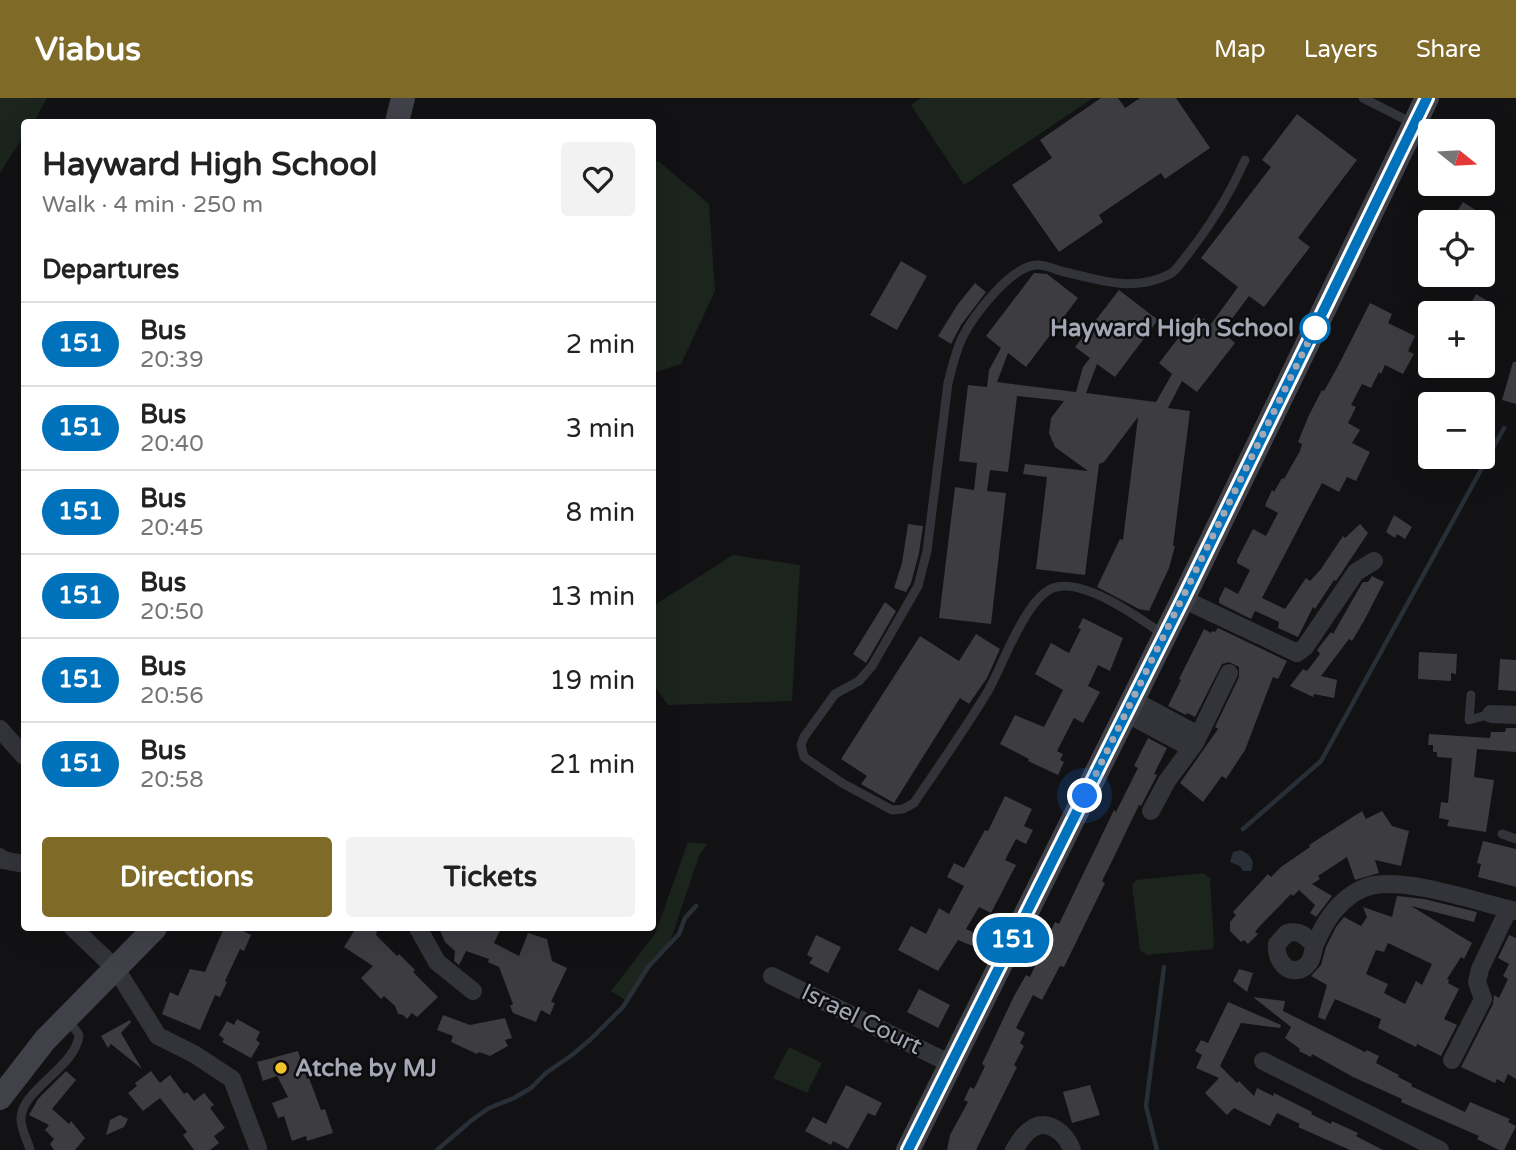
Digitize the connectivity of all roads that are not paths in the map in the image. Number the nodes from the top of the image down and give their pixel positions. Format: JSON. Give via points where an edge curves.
{"nodes":[{"id":1,"x":403,"y":98,"type":"edge"},
{"id":2,"x":1363,"y":98,"type":"edge"},
{"id":3,"x":1427,"y":98,"type":"edge"},
{"id":4,"x":398,"y":119,"type":"edge"},
{"id":5,"x":1414,"y":124,"type":"junction"},
{"id":6,"x":1245,"y":160,"type":"dead end"},
{"id":7,"x":1374,"y":561,"type":"dead end"},
{"id":8,"x":1183,"y":599,"type":"junction"},
{"id":9,"x":1165,"y":636,"type":"junction"},
{"id":10,"x":1229,"y":673,"type":"dead end"},
{"id":11,"x":1471,"y":695,"type":"dead end"},
{"id":12,"x":1130,"y":706,"type":"junction"},
{"id":13,"x":1491,"y":714,"type":"joint"},
{"id":14,"x":1516,"y":715,"type":"edge"},
{"id":15,"x":0,"y":729,"type":"edge"},
{"id":16,"x":1195,"y":742,"type":"junction"},
{"id":17,"x":21,"y":753,"type":"edge"},
{"id":18,"x":1151,"y":811,"type":"dead end"},
{"id":19,"x":1502,"y":834,"type":"dead end"},
{"id":20,"x":1516,"y":839,"type":"edge"},
{"id":21,"x":0,"y":857,"type":"edge"},
{"id":22,"x":21,"y":863,"type":"edge"},
{"id":23,"x":1512,"y":910,"type":"edge"},
{"id":24,"x":76,"y":931,"type":"edge"},
{"id":25,"x":152,"y":931,"type":"edge"},
{"id":26,"x":420,"y":931,"type":"edge"},
{"id":27,"x":1314,"y":945,"type":"dead end"},
{"id":28,"x":116,"y":969,"type":"junction"},
{"id":29,"x":772,"y":976,"type":"dead end"},
{"id":30,"x":473,"y":991,"type":"dead end"},
{"id":31,"x":67,"y":1018,"type":"junction"},
{"id":32,"x":1452,"y":1060,"type":"dead end"},
{"id":33,"x":1262,"y":1061,"type":"dead end"},
{"id":34,"x":951,"y":1063,"type":"junction"},
{"id":35,"x":0,"y":1098,"type":"edge"},
{"id":36,"x":258,"y":1148,"type":"dead end"},
{"id":37,"x":30,"y":1150,"type":"edge"},
{"id":38,"x":908,"y":1150,"type":"edge"},
{"id":39,"x":1014,"y":1150,"type":"edge"},
{"id":40,"x":1072,"y":1150,"type":"edge"},
{"id":41,"x":1440,"y":1150,"type":"edge"}],
"edges":[{"from":1,"to":4,"type":"street"},
{"from":2,"to":5,"type":"lane"},
{"from":3,"to":5,"type":"street"},
{"from":5,"to":8,"type":"street"},
{"from":6,"to":9,"type":"lane","via":[[1202,238],[1172,273],[1140,285],[1037,264],[1000,286],[980,310],[963,335],[948,383],[927,551],[918,586],[872,666],[859,681],[835,694],[804,737],[804,757],[892,810],[903,809],[914,803],[988,691],[1029,613],[1052,589],[1083,589],[1135,614]]},
{"from":7,"to":8,"type":"street","via":[[1356,572],[1297,653]]},
{"from":8,"to":9,"type":"street"},
{"from":9,"to":12,"type":"street"},
{"from":10,"to":16,"type":"street"},
{"from":11,"to":13,"type":"lane","via":[[1469,720]]},
{"from":12,"to":16,"type":"street"},
{"from":12,"to":34,"type":"street"},
{"from":13,"to":14,"type":"street"},
{"from":15,"to":17,"type":"street"},
{"from":16,"to":18,"type":"street"},
{"from":19,"to":20,"type":"lane"},
{"from":21,"to":22,"type":"street"},
{"from":23,"to":27,"type":"street","via":[[1443,892],[1377,884],[1337,907]]},
{"from":23,"to":32,"type":"street","via":[[1480,969],[1477,982],[1483,999]]},
{"from":24,"to":28,"type":"street"},
{"from":25,"to":28,"type":"street"},
{"from":26,"to":30,"type":"street","via":[[437,962]]},
{"from":28,"to":31,"type":"street"},
{"from":28,"to":36,"type":"street","via":[[158,1036],[232,1079]]},
{"from":29,"to":34,"type":"street","name":"Israel Court"},
{"from":31,"to":35,"type":"street"},
{"from":31,"to":37,"type":"lane","via":[[79,1035],[78,1044],[28,1100],[21,1118]]},
{"from":33,"to":41,"type":"street"},
{"from":34,"to":38,"type":"street"},
{"from":39,"to":40,"type":"street","via":[[1035,1126],[1048,1125],[1062,1133]]}]}
